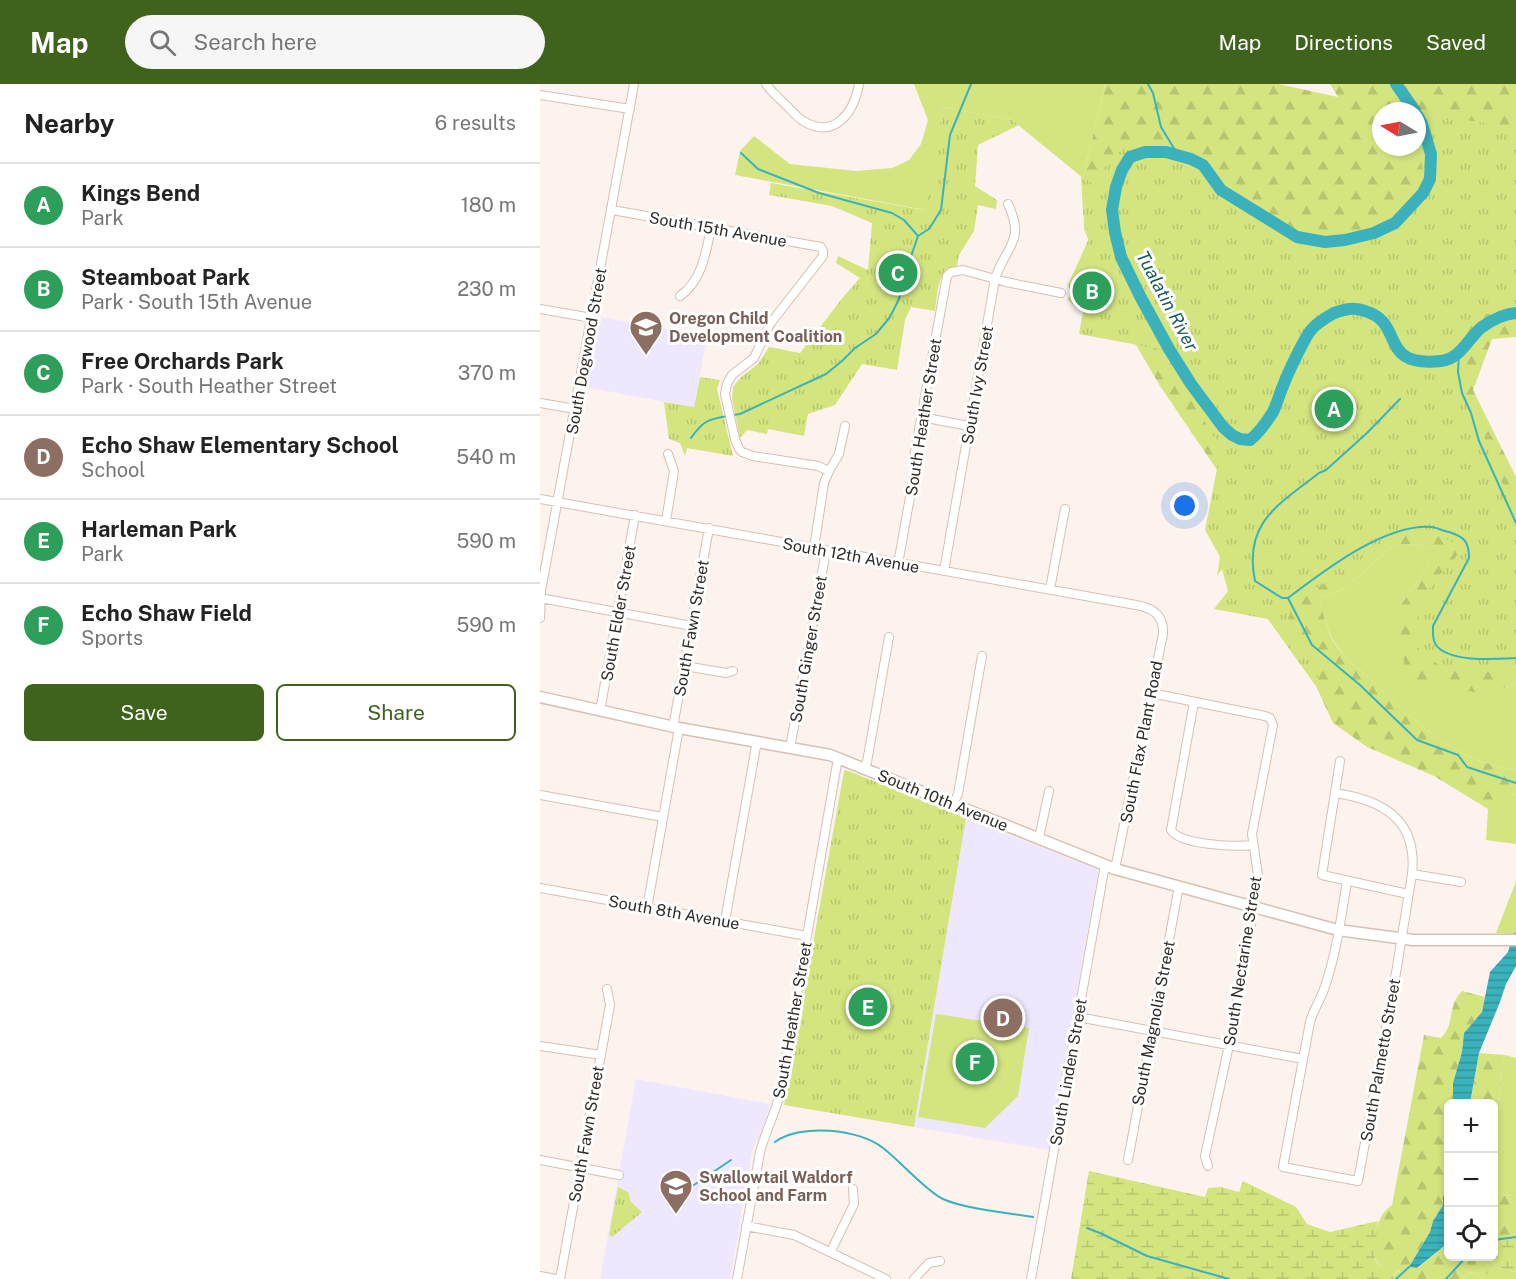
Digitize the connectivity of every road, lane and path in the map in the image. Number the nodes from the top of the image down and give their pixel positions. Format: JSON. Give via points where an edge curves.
{"nodes":[{"id":1,"x":634,"y":84,"type":"edge"},
{"id":2,"x":765,"y":84,"type":"edge"},
{"id":3,"x":859,"y":84,"type":"edge"},
{"id":4,"x":540,"y":97,"type":"edge"},
{"id":5,"x":630,"y":109,"type":"junction"},
{"id":6,"x":1008,"y":204,"type":"dead end"},
{"id":7,"x":612,"y":210,"type":"junction"},
{"id":8,"x":711,"y":228,"type":"junction"},
{"id":9,"x":995,"y":279,"type":"junction"},
{"id":10,"x":1060,"y":293,"type":"dead end"},
{"id":11,"x":680,"y":296,"type":"dead end"},
{"id":12,"x":540,"y":309,"type":"edge"},
{"id":13,"x":592,"y":318,"type":"junction"},
{"id":14,"x":540,"y":403,"type":"edge"},
{"id":15,"x":575,"y":409,"type":"junction"},
{"id":16,"x":921,"y":417,"type":"junction"},
{"id":17,"x":845,"y":426,"type":"dead end"},
{"id":18,"x":969,"y":426,"type":"junction"},
{"id":19,"x":668,"y":454,"type":"dead end"},
{"id":20,"x":829,"y":471,"type":"junction"},
{"id":21,"x":540,"y":499,"type":"edge"},
{"id":22,"x":558,"y":502,"type":"junction"},
{"id":23,"x":1065,"y":509,"type":"dead end"},
{"id":24,"x":635,"y":515,"type":"junction"},
{"id":25,"x":666,"y":521,"type":"junction"},
{"id":26,"x":708,"y":528,"type":"junction"},
{"id":27,"x":814,"y":548,"type":"junction"},
{"id":28,"x":826,"y":551,"type":"junction"},
{"id":29,"x":898,"y":564,"type":"junction"},
{"id":30,"x":944,"y":571,"type":"junction"},
{"id":31,"x":1050,"y":589,"type":"junction"},
{"id":32,"x":541,"y":598,"type":"edge"},
{"id":33,"x":619,"y":613,"type":"junction"},
{"id":34,"x":1160,"y":615,"type":"joint"},
{"id":35,"x":540,"y":618,"type":"edge"},
{"id":36,"x":692,"y":626,"type":"junction"},
{"id":37,"x":889,"y":637,"type":"dead end"},
{"id":38,"x":982,"y":656,"type":"dead end"},
{"id":39,"x":685,"y":666,"type":"junction"},
{"id":40,"x":733,"y":671,"type":"dead end"},
{"id":41,"x":1151,"y":693,"type":"junction"},
{"id":42,"x":540,"y":697,"type":"edge"},
{"id":43,"x":1194,"y":702,"type":"junction"},
{"id":44,"x":600,"y":711,"type":"junction"},
{"id":45,"x":676,"y":727,"type":"junction"},
{"id":46,"x":757,"y":741,"type":"junction"},
{"id":47,"x":790,"y":748,"type":"junction"},
{"id":48,"x":838,"y":758,"type":"junction"},
{"id":49,"x":1340,"y":761,"type":"dead end"},
{"id":50,"x":864,"y":768,"type":"junction"},
{"id":51,"x":1050,"y":791,"type":"dead end"},
{"id":52,"x":1335,"y":793,"type":"junction"},
{"id":53,"x":540,"y":795,"type":"edge"},
{"id":54,"x":953,"y":804,"type":"junction"},
{"id":55,"x":663,"y":817,"type":"junction"},
{"id":56,"x":1039,"y":838,"type":"junction"},
{"id":57,"x":1252,"y":844,"type":"junction"},
{"id":58,"x":1110,"y":867,"type":"junction"},
{"id":59,"x":1412,"y":874,"type":"junction"},
{"id":60,"x":1347,"y":881,"type":"junction"},
{"id":61,"x":1461,"y":882,"type":"dead end"},
{"id":62,"x":1179,"y":886,"type":"junction"},
{"id":63,"x":540,"y":888,"type":"edge"},
{"id":64,"x":1408,"y":894,"type":"junction"},
{"id":65,"x":1254,"y":907,"type":"junction"},
{"id":66,"x":647,"y":908,"type":"junction"},
{"id":67,"x":724,"y":921,"type":"junction"},
{"id":68,"x":1338,"y":930,"type":"junction"},
{"id":69,"x":807,"y":936,"type":"junction"},
{"id":70,"x":1401,"y":939,"type":"junction"},
{"id":71,"x":1516,"y":940,"type":"edge"},
{"id":72,"x":607,"y":989,"type":"dead end"},
{"id":73,"x":1078,"y":1017,"type":"junction"},
{"id":74,"x":1152,"y":1030,"type":"junction"},
{"id":75,"x":1229,"y":1045,"type":"junction"},
{"id":76,"x":540,"y":1046,"type":"edge"},
{"id":77,"x":601,"y":1054,"type":"junction"},
{"id":78,"x":1303,"y":1059,"type":"junction"},
{"id":79,"x":540,"y":1160,"type":"edge"},
{"id":80,"x":1128,"y":1160,"type":"dead end"},
{"id":81,"x":1208,"y":1166,"type":"dead end"},
{"id":82,"x":580,"y":1167,"type":"junction"},
{"id":83,"x":619,"y":1175,"type":"dead end"},
{"id":84,"x":853,"y":1189,"type":"dead end"},
{"id":85,"x":746,"y":1226,"type":"junction"},
{"id":86,"x":831,"y":1251,"type":"junction"},
{"id":87,"x":940,"y":1262,"type":"dead end"},
{"id":88,"x":540,"y":1276,"type":"edge"},
{"id":89,"x":556,"y":1279,"type":"edge"},
{"id":90,"x":560,"y":1279,"type":"edge"},
{"id":91,"x":737,"y":1279,"type":"edge"},
{"id":92,"x":886,"y":1279,"type":"edge"},
{"id":93,"x":914,"y":1279,"type":"edge"},
{"id":94,"x":1031,"y":1279,"type":"edge"}],
"edges":[{"from":1,"to":5,"type":"street","name":"South Dogwood Street"},
{"from":2,"to":3,"type":"street","via":[[803,121],[817,126],[840,122],[851,111]]},
{"from":4,"to":5,"type":"street"},
{"from":5,"to":7,"type":"street","name":"South Dogwood Street"},
{"from":6,"to":9,"type":"street","name":"South Ivy Street","via":[[1014,216],[1014,243]]},
{"from":7,"to":8,"type":"street","name":"South 15th Avenue"},
{"from":7,"to":13,"type":"street","name":"South Dogwood Street"},
{"from":8,"to":11,"type":"street","via":[[699,274]]},
{"from":8,"to":20,"type":"street","name":"South 15th Avenue","via":[[815,246],[823,251],[770,324],[754,358],[732,375],[726,388],[736,444],[742,452]]},
{"from":9,"to":10,"type":"street"},
{"from":9,"to":16,"type":"street","name":"South Heather Street","via":[[963,270],[951,272],[945,280]]},
{"from":9,"to":18,"type":"street","name":"South Ivy Street"},
{"from":12,"to":13,"type":"street"},
{"from":13,"to":15,"type":"street","name":"South Dogwood Street"},
{"from":14,"to":15,"type":"street"},
{"from":15,"to":22,"type":"street","name":"South Dogwood Street"},
{"from":16,"to":18,"type":"street"},
{"from":16,"to":29,"type":"street","name":"South Heather Street"},
{"from":17,"to":20,"type":"street","via":[[839,454]]},
{"from":18,"to":30,"type":"street","name":"South Ivy Street"},
{"from":19,"to":25,"type":"street","via":[[674,471]]},
{"from":20,"to":27,"type":"street"},
{"from":21,"to":22,"type":"street","name":"South 12th Avenue"},
{"from":22,"to":24,"type":"street","name":"South 12th Avenue"},
{"from":22,"to":32,"type":"street","name":"South Dogwood Street"},
{"from":23,"to":31,"type":"street"},
{"from":24,"to":25,"type":"street","name":"South 12th Avenue"},
{"from":24,"to":33,"type":"street","name":"South Elder Street"},
{"from":25,"to":26,"type":"street","name":"South 12th Avenue"},
{"from":26,"to":27,"type":"street","name":"South 12th Avenue"},
{"from":26,"to":36,"type":"street","name":"South Fawn Street"},
{"from":27,"to":28,"type":"street","name":"South 12th Avenue"},
{"from":28,"to":29,"type":"street","name":"South 12th Avenue"},
{"from":28,"to":47,"type":"street","name":"South Ginger Street"},
{"from":29,"to":30,"type":"street","name":"South 12th Avenue"},
{"from":30,"to":31,"type":"street","name":"South 12th Avenue"},
{"from":31,"to":34,"type":"street","name":"South 12th Avenue","via":[[1148,607]]},
{"from":32,"to":33,"type":"street"},
{"from":32,"to":35,"type":"street","name":"South Dogwood Street"},
{"from":33,"to":36,"type":"street"},
{"from":33,"to":44,"type":"street","name":"South Elder Street"},
{"from":34,"to":41,"type":"street","name":"South Flax Plant Road","via":[[1163,634]]},
{"from":36,"to":39,"type":"street","name":"South Fawn Street"},
{"from":37,"to":50,"type":"street"},
{"from":38,"to":54,"type":"street"},
{"from":39,"to":40,"type":"street"},
{"from":39,"to":45,"type":"street","name":"South Fawn Street"},
{"from":41,"to":43,"type":"street"},
{"from":41,"to":58,"type":"street","name":"South Flax Plant Road"},
{"from":42,"to":44,"type":"main road","name":"South 10th Avenue"},
{"from":43,"to":57,"type":"street","name":"South Nectarine Street","via":[[1271,720],[1273,727]]},
{"from":43,"to":57,"type":"street","via":[[1170,825],[1173,834],[1226,846]]},
{"from":44,"to":45,"type":"main road","name":"South 10th Avenue"},
{"from":45,"to":46,"type":"main road","name":"South 10th Avenue"},
{"from":45,"to":55,"type":"street","name":"South Fawn Street"},
{"from":46,"to":47,"type":"main road","name":"South 10th Avenue"},
{"from":46,"to":67,"type":"street"},
{"from":47,"to":48,"type":"main road","name":"South 10th Avenue"},
{"from":48,"to":50,"type":"main road","name":"South 10th Avenue"},
{"from":48,"to":69,"type":"street","name":"South Heather Street"},
{"from":49,"to":52,"type":"street"},
{"from":50,"to":54,"type":"main road","name":"South 10th Avenue"},
{"from":51,"to":56,"type":"street"},
{"from":52,"to":59,"type":"street","name":"South Palmetto Street","via":[[1367,799],[1391,813],[1410,842]]},
{"from":52,"to":60,"type":"street","via":[[1322,876]]},
{"from":53,"to":55,"type":"street"},
{"from":54,"to":56,"type":"main road","name":"South 10th Avenue"},
{"from":55,"to":66,"type":"street","name":"South Fawn Street"},
{"from":56,"to":58,"type":"main road","name":"South 10th Avenue"},
{"from":57,"to":65,"type":"street","name":"South Nectarine Street","via":[[1258,875]]},
{"from":58,"to":62,"type":"main road","name":"South 10th Avenue"},
{"from":58,"to":73,"type":"street","name":"South Linden Street"},
{"from":59,"to":61,"type":"street"},
{"from":59,"to":64,"type":"street","name":"South Palmetto Street"},
{"from":60,"to":64,"type":"street"},
{"from":60,"to":68,"type":"street"},
{"from":62,"to":65,"type":"main road","name":"South 10th Avenue"},
{"from":62,"to":74,"type":"street","name":"South Magnolia Street"},
{"from":63,"to":66,"type":"street","name":"South 8th Avenue"},
{"from":64,"to":70,"type":"street","name":"South Palmetto Street"},
{"from":65,"to":68,"type":"main road","name":"South 10th Avenue"},
{"from":65,"to":75,"type":"street","name":"South Nectarine Street"},
{"from":66,"to":67,"type":"street","name":"South 8th Avenue"},
{"from":67,"to":69,"type":"street","name":"South 8th Avenue"},
{"from":68,"to":70,"type":"main road","name":"South 10th Avenue"},
{"from":68,"to":78,"type":"street"},
{"from":69,"to":85,"type":"street","name":"South Heather Street","via":[[778,1097],[759,1152]]},
{"from":70,"to":71,"type":"main road","name":"South 10th Avenue"},
{"from":70,"to":78,"type":"street","name":"South Palmetto Street","via":[[1358,1181],[1283,1167]]},
{"from":72,"to":77,"type":"street","name":"South Fawn Street","via":[[610,1005]]},
{"from":73,"to":74,"type":"street"},
{"from":73,"to":94,"type":"street","name":"South Linden Street"},
{"from":74,"to":75,"type":"street"},
{"from":74,"to":80,"type":"street","name":"South Magnolia Street"},
{"from":75,"to":78,"type":"street"},
{"from":75,"to":81,"type":"street","name":"South Nectarine Street","via":[[1205,1156]]},
{"from":76,"to":77,"type":"street"},
{"from":77,"to":82,"type":"street","name":"South Fawn Street"},
{"from":79,"to":82,"type":"street"},
{"from":82,"to":83,"type":"street"},
{"from":82,"to":90,"type":"street","name":"South Fawn Street"},
{"from":84,"to":86,"type":"street","via":[[854,1204]]},
{"from":85,"to":86,"type":"street","via":[[794,1235]]},
{"from":85,"to":91,"type":"street","name":"South Heather Street"},
{"from":86,"to":92,"type":"street"},
{"from":87,"to":93,"type":"street","via":[[929,1263]]},
{"from":88,"to":89,"type":"street"}]}
